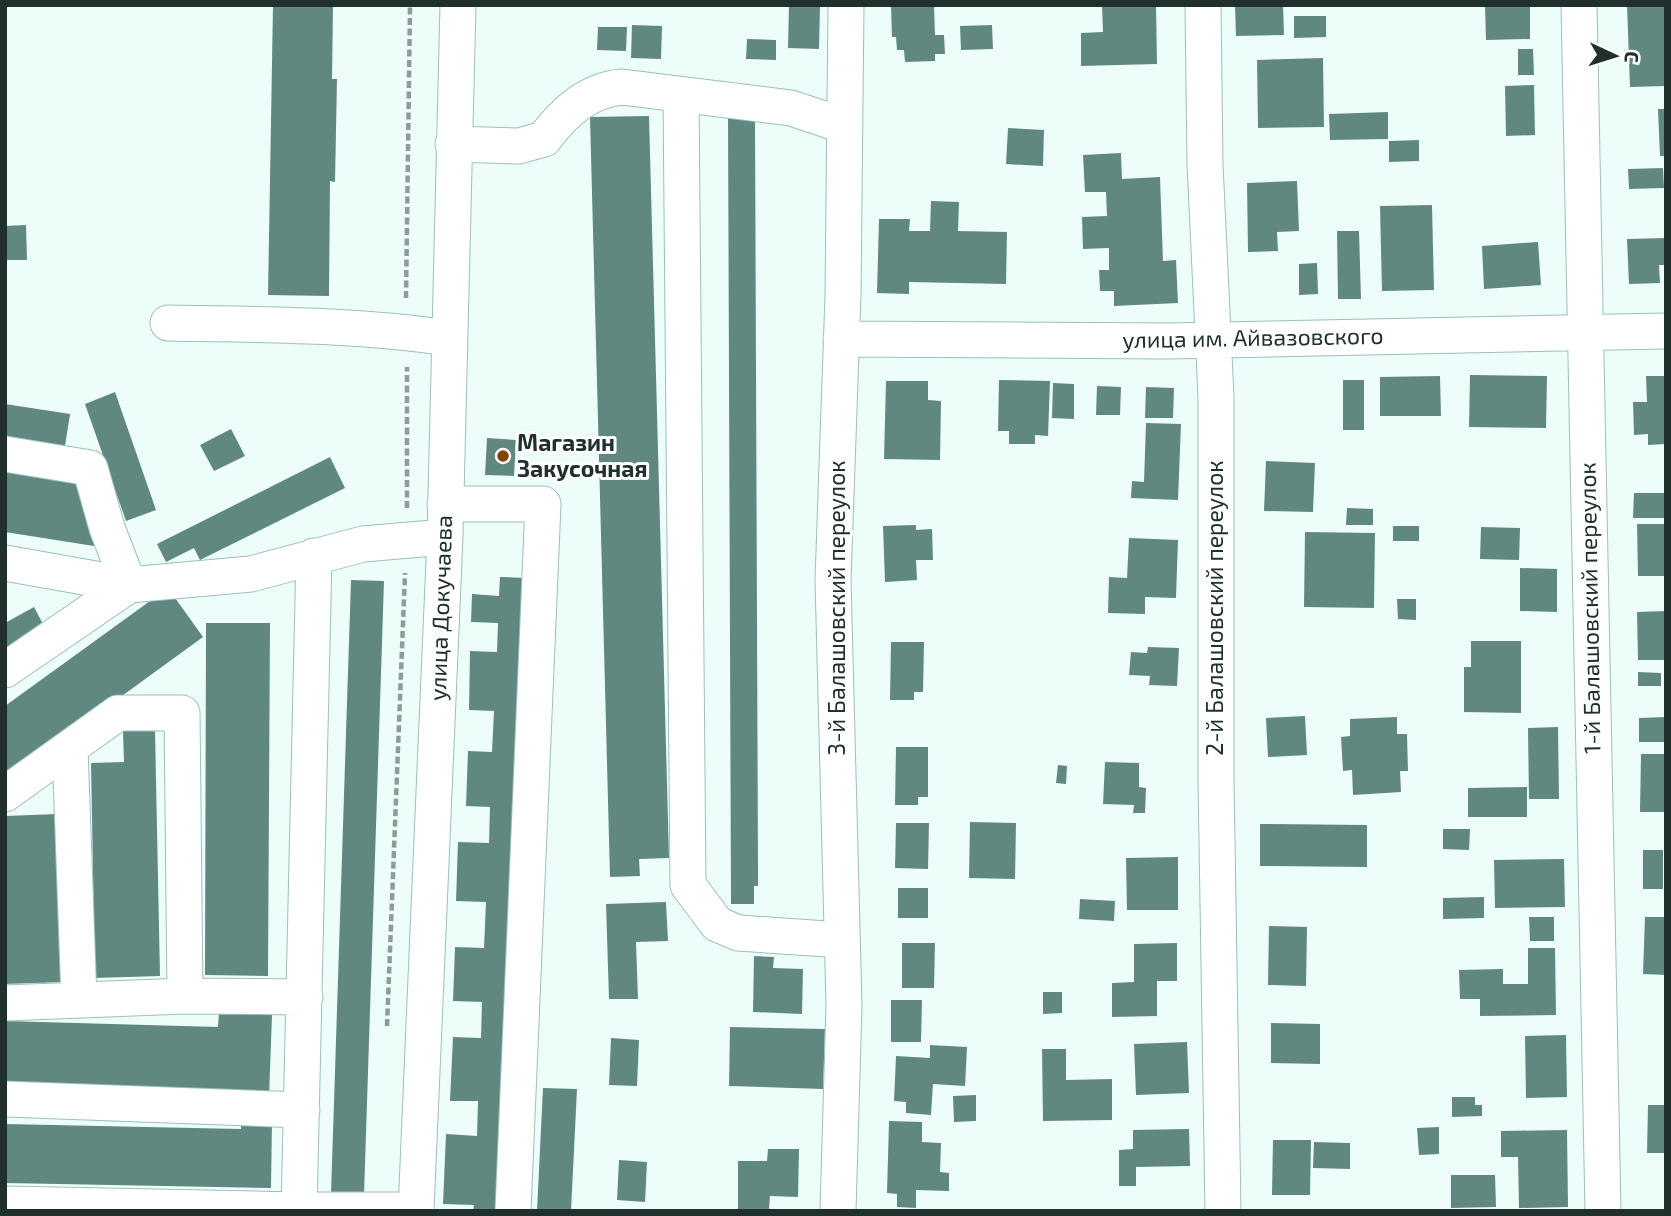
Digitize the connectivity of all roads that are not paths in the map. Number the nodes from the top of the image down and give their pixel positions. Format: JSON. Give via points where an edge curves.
{"nodes":[{"id":1,"x":458,"y":5,"type":"edge"},
{"id":2,"x":846,"y":5,"type":"edge"},
{"id":3,"x":1203,"y":5,"type":"edge"},
{"id":4,"x":1578,"y":5,"type":"edge"},
{"id":5,"x":681,"y":95,"type":"junction"},
{"id":6,"x":845,"y":126,"type":"junction"},
{"id":7,"x":453,"y":144,"type":"junction"},
{"id":8,"x":169,"y":323,"type":"dead end"},
{"id":9,"x":1584,"y":331,"type":"junction"},
{"id":10,"x":1666,"y":331,"type":"edge"},
{"id":11,"x":448,"y":338,"type":"junction"},
{"id":12,"x":841,"y":339,"type":"junction"},
{"id":13,"x":1213,"y":340,"type":"junction"},
{"id":14,"x":5,"y":454,"type":"edge"},
{"id":15,"x":445,"y":521,"type":"junction"},
{"id":16,"x":314,"y":556,"type":"junction"},
{"id":17,"x":5,"y":563,"type":"edge"},
{"id":18,"x":130,"y":585,"type":"junction"},
{"id":19,"x":5,"y":670,"type":"edge"},
{"id":20,"x":70,"y":748,"type":"junction"},
{"id":21,"x":5,"y":794,"type":"edge"},
{"id":22,"x":842,"y":940,"type":"junction"},
{"id":23,"x":185,"y":996,"type":"junction"},
{"id":24,"x":305,"y":997,"type":"junction"},
{"id":25,"x":79,"y":1000,"type":"junction"},
{"id":26,"x":5,"y":1003,"type":"edge"},
{"id":27,"x":5,"y":1099,"type":"edge"},
{"id":28,"x":302,"y":1110,"type":"junction"},
{"id":29,"x":5,"y":1204,"type":"edge"},
{"id":30,"x":299,"y":1211,"type":"edge"},
{"id":31,"x":416,"y":1211,"type":"edge"},
{"id":32,"x":513,"y":1211,"type":"edge"},
{"id":33,"x":838,"y":1211,"type":"edge"},
{"id":34,"x":1223,"y":1211,"type":"edge"},
{"id":35,"x":1603,"y":1211,"type":"edge"}],
"edges":[{"from":1,"to":7,"type":"street","name":"улица Докучаева"},
{"from":2,"to":6,"type":"street","name":"3-й Балашовский переулок"},
{"from":3,"to":13,"type":"street","name":"2-й Балашовский переулок"},
{"from":4,"to":9,"type":"street","name":"1-й Балашовский переулок"},
{"from":5,"to":6,"type":"street","via":[[791,108]]},
{"from":5,"to":7,"type":"street","via":[[604,89],[573,107],[544,139],[519,146]]},
{"from":5,"to":22,"type":"street","via":[[688,885],[717,924],[738,933]]},
{"from":6,"to":12,"type":"street","name":"3-й Балашовский переулок"},
{"from":7,"to":11,"type":"street","name":"улица Докучаева"},
{"from":8,"to":11,"type":"street","via":[[327,326]]},
{"from":9,"to":10,"type":"street","name":"улица им. Айвазовского"},
{"from":9,"to":13,"type":"street","name":"улица им. Айвазовского"},
{"from":9,"to":35,"type":"street","name":"1-й Балашовский переулок"},
{"from":11,"to":15,"type":"street","name":"улица Докучаева"},
{"from":12,"to":13,"type":"street","name":"улица им. Айвазовского"},
{"from":12,"to":22,"type":"street","name":"3-й Балашовский переулок","via":[[832,580]]},
{"from":13,"to":34,"type":"street","name":"2-й Балашовский переулок"},
{"from":14,"to":18,"type":"street","via":[[90,468]]},
{"from":15,"to":16,"type":"street","via":[[407,539]]},
{"from":15,"to":31,"type":"street","name":"улица Докучаева"},
{"from":15,"to":32,"type":"street","via":[[543,504]]},
{"from":16,"to":18,"type":"street","via":[[251,574]]},
{"from":16,"to":24,"type":"street"},
{"from":17,"to":18,"type":"street"},
{"from":18,"to":19,"type":"street"},
{"from":20,"to":21,"type":"street"},
{"from":20,"to":23,"type":"street","via":[[118,713],[182,713]]},
{"from":20,"to":25,"type":"street"},
{"from":22,"to":33,"type":"street","name":"3-й Балашовский переулок"},
{"from":23,"to":24,"type":"street"},
{"from":23,"to":25,"type":"street"},
{"from":24,"to":28,"type":"street"},
{"from":25,"to":26,"type":"street"},
{"from":27,"to":28,"type":"street"},
{"from":28,"to":30,"type":"street"},
{"from":29,"to":30,"type":"street"},
{"from":30,"to":31,"type":"street"}]}
